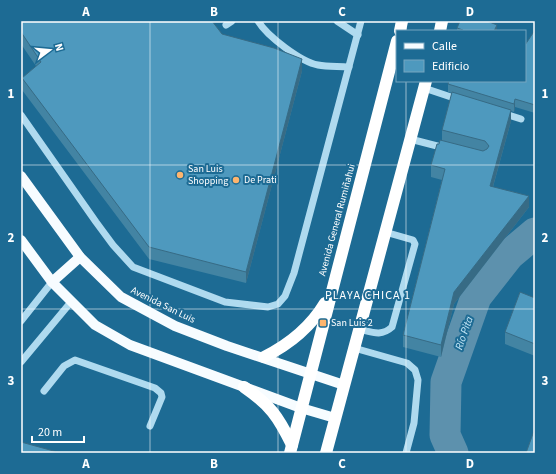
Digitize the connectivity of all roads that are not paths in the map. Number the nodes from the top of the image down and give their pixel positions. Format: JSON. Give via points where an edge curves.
{"nodes":[{"id":1,"x":258,"y":21,"type":"edge"},
{"id":2,"x":337,"y":21,"type":"edge"},
{"id":3,"x":361,"y":21,"type":"edge"},
{"id":4,"x":358,"y":35,"type":"junction"},
{"id":5,"x":396,"y":45,"type":"edge"},
{"id":6,"x":349,"y":67,"type":"junction"},
{"id":7,"x":425,"y":84,"type":"edge"},
{"id":8,"x":469,"y":103,"type":"edge"},
{"id":9,"x":492,"y":110,"type":"edge"},
{"id":10,"x":21,"y":115,"type":"edge"},
{"id":11,"x":521,"y":119,"type":"dead end"},
{"id":12,"x":410,"y":139,"type":"junction"},
{"id":13,"x":453,"y":149,"type":"edge"},
{"id":14,"x":21,"y":176,"type":"edge"},
{"id":15,"x":385,"y":232,"type":"junction"},
{"id":16,"x":21,"y":240,"type":"edge"},
{"id":17,"x":80,"y":257,"type":"junction"},
{"id":18,"x":52,"y":282,"type":"junction"},
{"id":19,"x":330,"y":295,"type":"junction"},
{"id":20,"x":71,"y":302,"type":"junction"},
{"id":21,"x":21,"y":321,"type":"edge"},
{"id":22,"x":359,"y":329,"type":"junction"},
{"id":23,"x":354,"y":348,"type":"junction"},
{"id":24,"x":264,"y":357,"type":"junction"},
{"id":25,"x":21,"y":362,"type":"edge"},
{"id":26,"x":310,"y":373,"type":"junction"},
{"id":27,"x":344,"y":385,"type":"junction"},
{"id":28,"x":244,"y":387,"type":"junction"},
{"id":29,"x":44,"y":391,"type":"dead end"},
{"id":30,"x":301,"y":408,"type":"junction"},
{"id":31,"x":335,"y":418,"type":"junction"},
{"id":32,"x":150,"y":426,"type":"dead end"},
{"id":33,"x":291,"y":449,"type":"edge"},
{"id":34,"x":326,"y":453,"type":"edge"},
{"id":35,"x":406,"y":453,"type":"edge"}],
"edges":[{"from":1,"to":6,"type":"street","via":[[276,41],[295,54],[317,65]]},
{"from":2,"to":4,"type":"street"},
{"from":3,"to":4,"type":"street"},
{"from":4,"to":6,"type":"street"},
{"from":5,"to":19,"type":"highway","name":"Avenida General Rumiñahui"},
{"from":6,"to":10,"type":"street","via":[[294,273],[285,296],[278,304],[268,307],[225,302],[133,267],[112,245]]},
{"from":7,"to":8,"type":"street"},
{"from":7,"to":12,"type":"highway"},
{"from":9,"to":11,"type":"street"},
{"from":12,"to":13,"type":"street"},
{"from":12,"to":15,"type":"highway"},
{"from":14,"to":17,"type":"main road","name":"Avenida San Luis"},
{"from":15,"to":22,"type":"highway"},
{"from":15,"to":22,"type":"street","via":[[413,240],[415,244],[392,327],[377,334]]},
{"from":16,"to":18,"type":"main road"},
{"from":17,"to":18,"type":"main road"},
{"from":17,"to":24,"type":"main road","name":"Avenida San Luis","via":[[121,297],[175,326]]},
{"from":18,"to":20,"type":"main road"},
{"from":18,"to":21,"type":"street"},
{"from":19,"to":24,"type":"highway","via":[[318,315],[302,332]]},
{"from":19,"to":26,"type":"highway","name":"Avenida General Rumiñahui"},
{"from":20,"to":25,"type":"street"},
{"from":20,"to":28,"type":"main road","via":[[95,325],[130,345]]},
{"from":22,"to":23,"type":"highway"},
{"from":23,"to":27,"type":"highway"},
{"from":23,"to":35,"type":"street","via":[[407,363],[415,370],[418,380],[414,423]]},
{"from":24,"to":26,"type":"main road","name":"Avenida San Luis"},
{"from":26,"to":27,"type":"main road","name":"Avenida San Luis"},
{"from":26,"to":30,"type":"highway","name":"Avenida General Rumiñahui"},
{"from":27,"to":31,"type":"highway"},
{"from":28,"to":30,"type":"main road"},
{"from":28,"to":33,"type":"highway","via":[[264,402],[281,421]]},
{"from":29,"to":32,"type":"street","via":[[64,366],[75,360],[156,388],[162,398]]},
{"from":30,"to":31,"type":"main road"},
{"from":30,"to":33,"type":"highway","name":"Avenida General Rumiñahui"},
{"from":31,"to":34,"type":"highway"}]}
